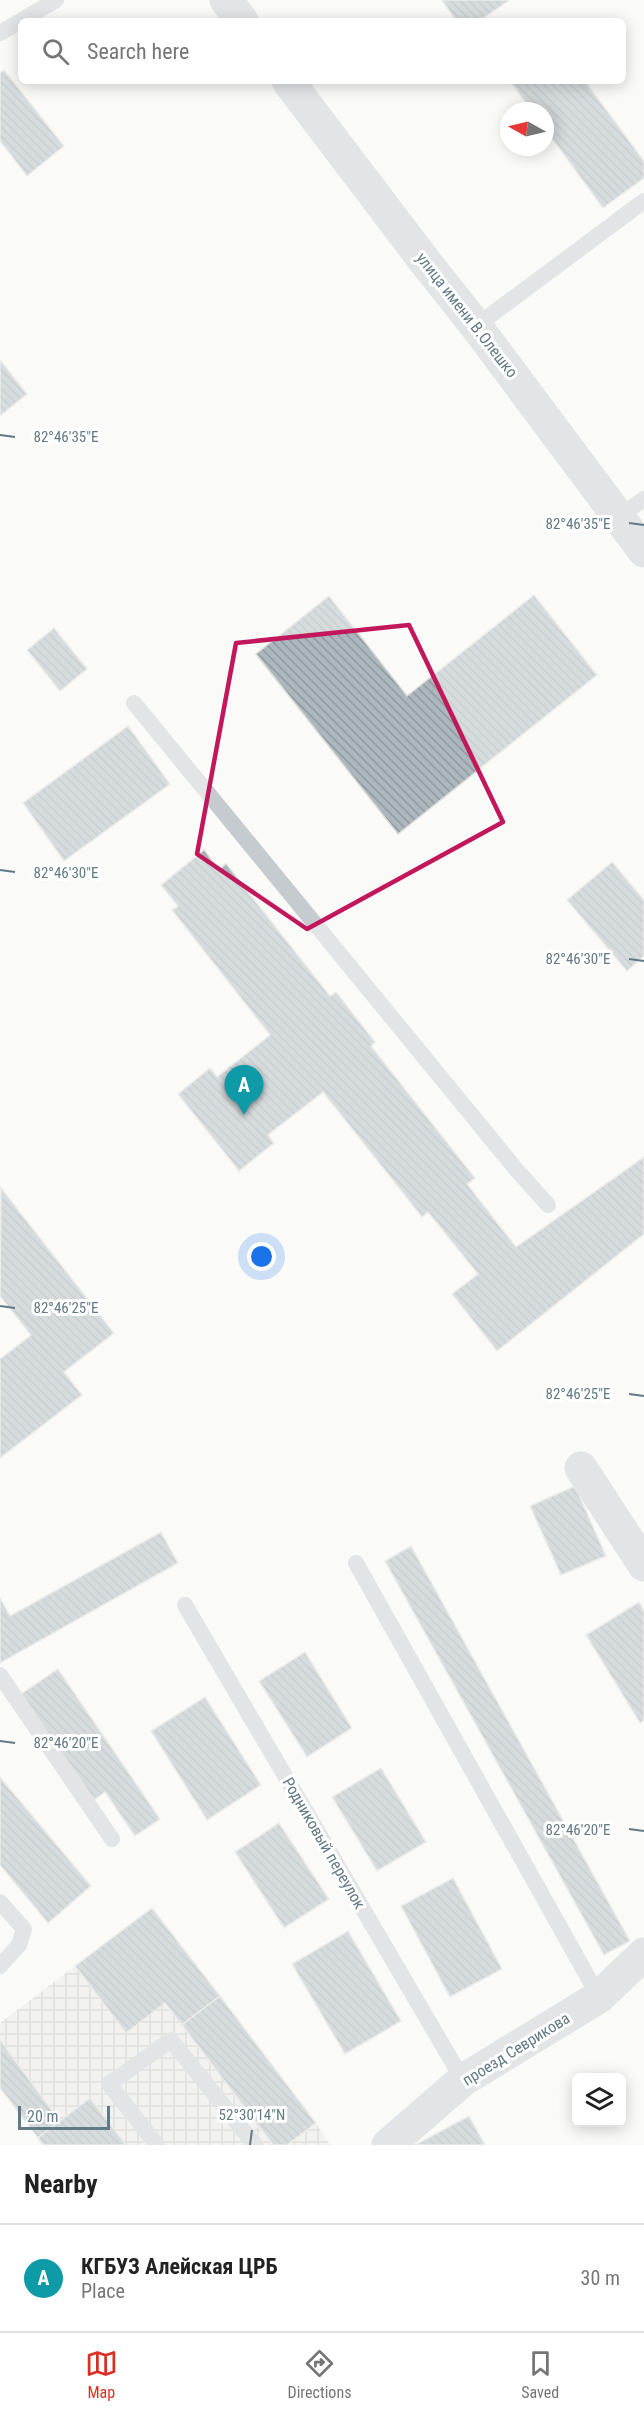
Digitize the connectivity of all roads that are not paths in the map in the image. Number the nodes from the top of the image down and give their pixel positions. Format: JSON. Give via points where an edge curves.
{"nodes":[{"id":1,"x":56,"y":0,"type":"edge"},
{"id":2,"x":226,"y":0,"type":"edge"},
{"id":3,"x":25,"y":18,"type":"edge"},
{"id":4,"x":240,"y":18,"type":"edge"},
{"id":5,"x":18,"y":22,"type":"edge"},
{"id":6,"x":0,"y":33,"type":"edge"},
{"id":7,"x":290,"y":84,"type":"edge"},
{"id":8,"x":644,"y":201,"type":"edge"},
{"id":9,"x":476,"y":326,"type":"junction"},
{"id":10,"x":631,"y":508,"type":"edge"},
{"id":11,"x":644,"y":551,"type":"edge"},
{"id":12,"x":134,"y":703,"type":"dead end"},
{"id":13,"x":548,"y":1205,"type":"dead end"},
{"id":14,"x":581,"y":1468,"type":"dead end"},
{"id":15,"x":356,"y":1563,"type":"dead end"},
{"id":16,"x":644,"y":1565,"type":"edge"},
{"id":17,"x":185,"y":1605,"type":"dead end"},
{"id":18,"x":0,"y":1675,"type":"edge"},
{"id":19,"x":112,"y":1839,"type":"dead end"},
{"id":20,"x":0,"y":1902,"type":"edge"},
{"id":21,"x":644,"y":1954,"type":"edge"},
{"id":22,"x":0,"y":1966,"type":"edge"},
{"id":23,"x":599,"y":1996,"type":"junction"},
{"id":24,"x":462,"y":2080,"type":"junction"},
{"id":25,"x":157,"y":2145,"type":"edge"},
{"id":26,"x":255,"y":2145,"type":"edge"},
{"id":27,"x":388,"y":2145,"type":"edge"}],
"edges":[{"from":1,"to":3,"type":"lane"},
{"from":2,"to":4,"type":"street"},
{"from":5,"to":6,"type":"lane"},
{"from":7,"to":9,"type":"street","name":"улица имени В.Олешко"},
{"from":8,"to":9,"type":"lane"},
{"from":9,"to":10,"type":"street","name":"улица имени В.Олешко"},
{"from":10,"to":11,"type":"street","name":"улица имени В.Олешко"},
{"from":12,"to":13,"type":"lane"},
{"from":14,"to":16,"type":"street"},
{"from":15,"to":23,"type":"lane"},
{"from":17,"to":24,"type":"lane","name":"Родниковый переулок"},
{"from":18,"to":19,"type":"lane"},
{"from":20,"to":22,"type":"lane","via":[[24,1929],[19,1945]]},
{"from":21,"to":23,"type":"street","name":"проезд Севрикова"},
{"from":23,"to":24,"type":"street","name":"проезд Севрикова"},
{"from":24,"to":27,"type":"street","name":"проезд Севрикова"},
{"from":25,"to":26,"type":"lane","via":[[109,2084],[171,2040]]}]}
